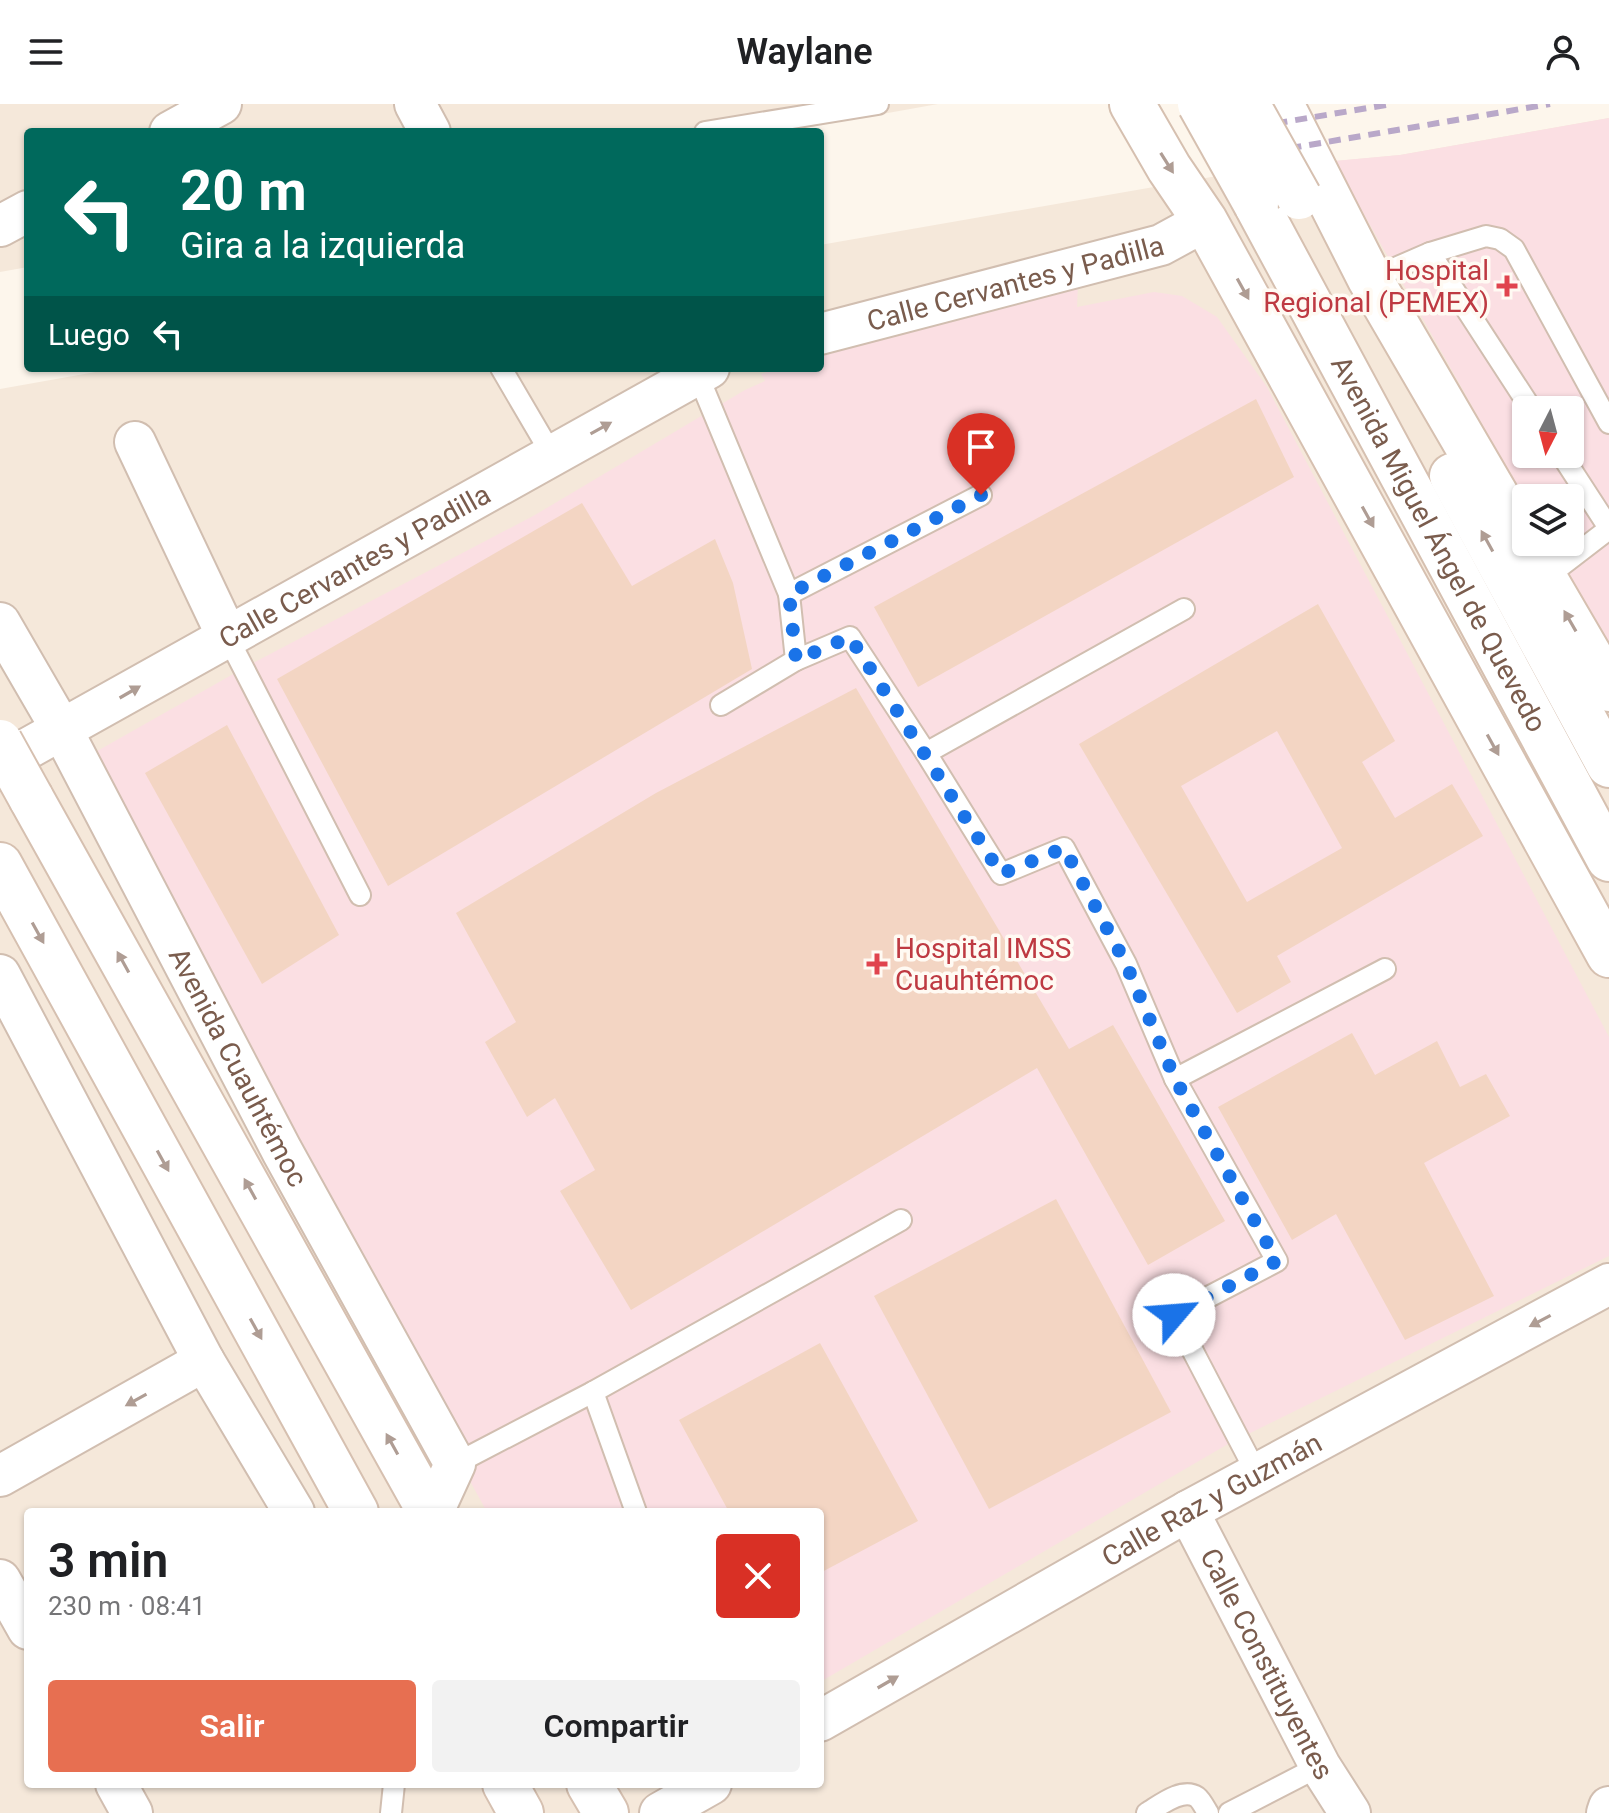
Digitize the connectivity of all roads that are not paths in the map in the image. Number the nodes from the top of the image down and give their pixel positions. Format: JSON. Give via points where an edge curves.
{"nodes":[{"id":1,"x":221,"y":104,"type":"edge"},
{"id":2,"x":415,"y":104,"type":"edge"},
{"id":3,"x":878,"y":104,"type":"edge"},
{"id":4,"x":1132,"y":104,"type":"edge"},
{"id":5,"x":1200,"y":104,"type":"edge"},
{"id":6,"x":1247,"y":104,"type":"edge"},
{"id":7,"x":1281,"y":104,"type":"edge"},
{"id":8,"x":177,"y":128,"type":"edge"},
{"id":9,"x":428,"y":128,"type":"edge"},
{"id":10,"x":730,"y":128,"type":"edge"},
{"id":11,"x":1306,"y":182,"type":"junction"},
{"id":12,"x":24,"y":213,"type":"edge"},
{"id":13,"x":1205,"y":221,"type":"junction"},
{"id":14,"x":0,"y":226,"type":"edge"},
{"id":15,"x":1430,"y":253,"type":"junction"},
{"id":16,"x":1370,"y":279,"type":"junction"},
{"id":17,"x":824,"y":333,"type":"edge"},
{"id":18,"x":503,"y":372,"type":"edge"},
{"id":19,"x":701,"y":372,"type":"edge"},
{"id":20,"x":703,"y":372,"type":"edge"},
{"id":21,"x":1523,"y":396,"type":"edge"},
{"id":22,"x":1609,"y":423,"type":"edge"},
{"id":23,"x":135,"y":442,"type":"dead end"},
{"id":24,"x":552,"y":455,"type":"junction"},
{"id":25,"x":1570,"y":468,"type":"edge"},
{"id":26,"x":981,"y":495,"type":"dead end"},
{"id":27,"x":1609,"y":529,"type":"edge"},
{"id":28,"x":1545,"y":578,"type":"junction"},
{"id":29,"x":789,"y":594,"type":"junction"},
{"id":30,"x":1184,"y":609,"type":"dead end"},
{"id":31,"x":0,"y":623,"type":"edge"},
{"id":32,"x":227,"y":636,"type":"junction"},
{"id":33,"x":796,"y":660,"type":"junction"},
{"id":34,"x":1609,"y":689,"type":"edge"},
{"id":35,"x":721,"y":705,"type":"dead end"},
{"id":36,"x":62,"y":730,"type":"junction"},
{"id":37,"x":0,"y":742,"type":"edge"},
{"id":38,"x":926,"y":753,"type":"junction"},
{"id":39,"x":0,"y":764,"type":"edge"},
{"id":40,"x":1609,"y":765,"type":"edge"},
{"id":41,"x":1609,"y":859,"type":"edge"},
{"id":42,"x":0,"y":865,"type":"edge"},
{"id":43,"x":360,"y":895,"type":"dead end"},
{"id":44,"x":1609,"y":955,"type":"edge"},
{"id":45,"x":1385,"y":969,"type":"dead end"},
{"id":46,"x":0,"y":975,"type":"edge"},
{"id":47,"x":1175,"y":1079,"type":"junction"},
{"id":48,"x":901,"y":1220,"type":"dead end"},
{"id":49,"x":1609,"y":1284,"type":"edge"},
{"id":50,"x":204,"y":1361,"type":"junction"},
{"id":51,"x":593,"y":1392,"type":"junction"},
{"id":52,"x":455,"y":1464,"type":"junction"},
{"id":53,"x":1257,"y":1474,"type":"junction"},
{"id":54,"x":0,"y":1476,"type":"edge"},
{"id":55,"x":292,"y":1508,"type":"edge"},
{"id":56,"x":354,"y":1508,"type":"edge"},
{"id":57,"x":430,"y":1508,"type":"edge"},
{"id":58,"x":434,"y":1508,"type":"edge"},
{"id":59,"x":635,"y":1508,"type":"edge"},
{"id":60,"x":1188,"y":1511,"type":"junction"},
{"id":61,"x":0,"y":1580,"type":"edge"},
{"id":62,"x":24,"y":1622,"type":"edge"},
{"id":63,"x":824,"y":1719,"type":"edge"},
{"id":64,"x":1320,"y":1766,"type":"junction"},
{"id":65,"x":118,"y":1788,"type":"edge"},
{"id":66,"x":394,"y":1788,"type":"edge"},
{"id":67,"x":507,"y":1788,"type":"edge"},
{"id":68,"x":591,"y":1788,"type":"edge"},
{"id":69,"x":704,"y":1788,"type":"edge"},
{"id":70,"x":1609,"y":1807,"type":"edge"},
{"id":71,"x":132,"y":1813,"type":"edge"},
{"id":72,"x":391,"y":1813,"type":"edge"},
{"id":73,"x":521,"y":1813,"type":"edge"},
{"id":74,"x":606,"y":1813,"type":"edge"},
{"id":75,"x":660,"y":1813,"type":"edge"},
{"id":76,"x":1147,"y":1813,"type":"edge"},
{"id":77,"x":1208,"y":1813,"type":"edge"},
{"id":78,"x":1229,"y":1813,"type":"edge"},
{"id":79,"x":1350,"y":1813,"type":"edge"},
{"id":80,"x":1607,"y":1813,"type":"edge"}],
"edges":[{"from":1,"to":8,"type":"street"},
{"from":2,"to":9,"type":"street"},
{"from":3,"to":10,"type":"lane"},
{"from":4,"to":13,"type":"main road","one_way":true},
{"from":5,"to":41,"type":"main road","name":"Avenida Miguel Ángel de Quevedo","bridge":true},
{"from":6,"to":11,"type":"main road","name":"Avenida Miguel Ángel de Quevedo","bridge":true},
{"from":7,"to":11,"type":"main road"},
{"from":11,"to":13,"type":"main road"},
{"from":11,"to":16,"type":"main road"},
{"from":40,"to":11,"type":"main road","name":"Avenida Miguel Ángel de Quevedo","one_way":true},
{"from":12,"to":14,"type":"street"},
{"from":13,"to":17,"type":"street","name":"Calle Cervantes y Padilla","via":[[1161,245]]},
{"from":13,"to":44,"type":"main road","one_way":true},
{"from":15,"to":16,"type":"lane"},
{"from":15,"to":21,"type":"lane"},
{"from":15,"to":22,"type":"lane","via":[[1486,236],[1514,249]]},
{"from":16,"to":28,"type":"main road"},
{"from":18,"to":24,"type":"lane"},
{"from":24,"to":19,"type":"street","name":"Calle Cervantes y Padilla","one_way":true},
{"from":20,"to":29,"type":"lane"},
{"from":23,"to":32,"type":"street"},
{"from":24,"to":32,"type":"street","name":"Calle Cervantes y Padilla"},
{"from":25,"to":27,"type":"lane"},
{"from":26,"to":29,"type":"lane"},
{"from":27,"to":28,"type":"lane"},
{"from":34,"to":28,"type":"main road","one_way":true},
{"from":29,"to":33,"type":"lane"},
{"from":30,"to":38,"type":"lane"},
{"from":31,"to":36,"type":"street","name":"Avenida Cuauhtémoc"},
{"from":36,"to":32,"type":"street","name":"Calle Cervantes y Padilla","one_way":true},
{"from":32,"to":43,"type":"lane"},
{"from":33,"to":35,"type":"lane"},
{"from":33,"to":38,"type":"lane","via":[[850,637]]},
{"from":36,"to":39,"type":"street","name":"Calle Cervantes y Padilla"},
{"from":36,"to":52,"type":"street","name":"Avenida Cuauhtémoc","via":[[282,1151]]},
{"from":57,"to":37,"type":"main road","name":"Avenida Cuauhtémoc","one_way":true,"bridge":true},
{"from":38,"to":47,"type":"lane","via":[[1001,874],[1064,848],[1126,964]]},
{"from":42,"to":56,"type":"main road","one_way":true},
{"from":45,"to":47,"type":"lane"},
{"from":46,"to":50,"type":"street"},
{"from":47,"to":53,"type":"lane","via":[[1277,1261],[1174,1315]]},
{"from":48,"to":51,"type":"lane"},
{"from":49,"to":53,"type":"street","name":"Calle Raz y Guzmán","one_way":true},
{"from":50,"to":54,"type":"street","one_way":true},
{"from":50,"to":55,"type":"street"},
{"from":51,"to":52,"type":"lane"},
{"from":51,"to":59,"type":"lane"},
{"from":52,"to":58,"type":"street","name":"Avenida Cuauhtémoc"},
{"from":53,"to":60,"type":"street","name":"Calle Raz y Guzmán"},
{"from":63,"to":60,"type":"street","name":"Calle Raz y Guzmán","one_way":true},
{"from":60,"to":64,"type":"street","name":"Calle Constituyentes"},
{"from":61,"to":62,"type":"street"},
{"from":64,"to":78,"type":"lane"},
{"from":64,"to":79,"type":"street","name":"Calle Constituyentes"},
{"from":65,"to":71,"type":"street"},
{"from":66,"to":72,"type":"lane"},
{"from":67,"to":73,"type":"main road"},
{"from":68,"to":74,"type":"main road"},
{"from":69,"to":75,"type":"street"},
{"from":70,"to":80,"type":"street"},
{"from":76,"to":77,"type":"lane","via":[[1189,1794],[1198,1797]]}]}
